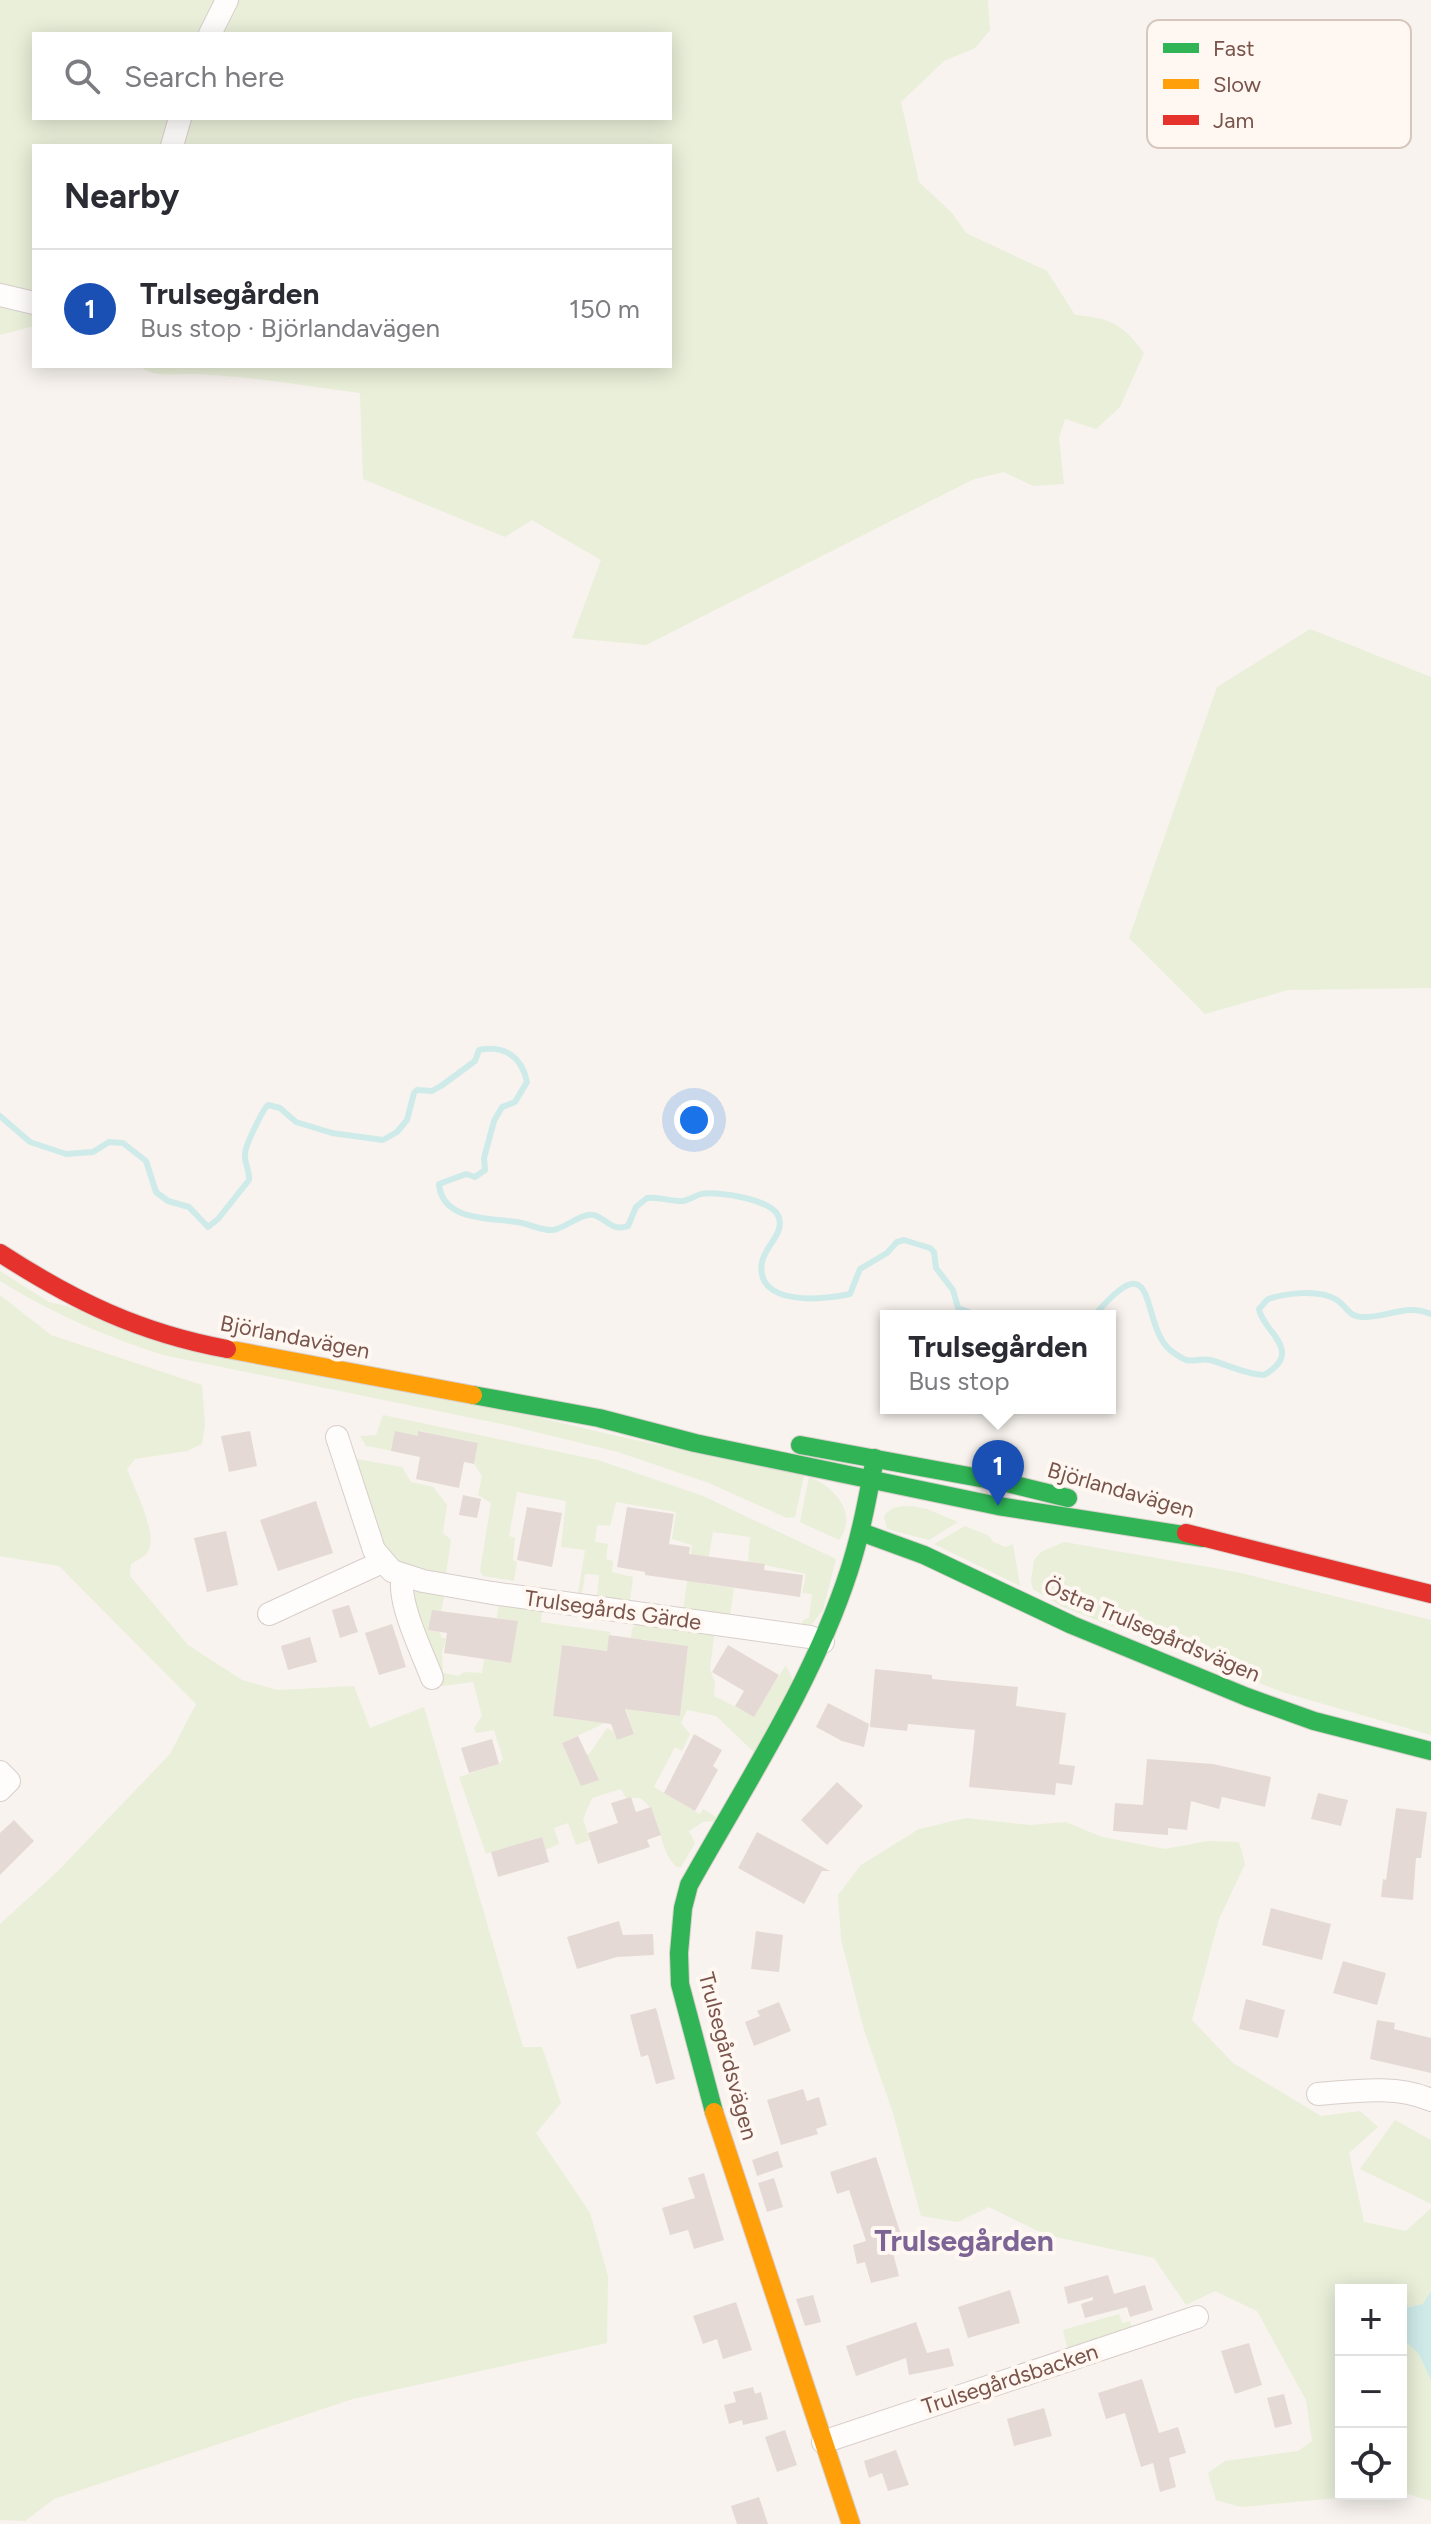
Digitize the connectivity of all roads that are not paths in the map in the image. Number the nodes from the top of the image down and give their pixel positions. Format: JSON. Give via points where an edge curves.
{"nodes":[{"id":1,"x":227,"y":0,"type":"edge"},
{"id":2,"x":211,"y":32,"type":"edge"},
{"id":3,"x":179,"y":120,"type":"edge"},
{"id":4,"x":173,"y":144,"type":"edge"},
{"id":5,"x":0,"y":295,"type":"edge"},
{"id":6,"x":32,"y":303,"type":"edge"},
{"id":7,"x":0,"y":1253,"type":"edge"},
{"id":8,"x":599,"y":1418,"type":"junction"},
{"id":9,"x":337,"y":1437,"type":"dead end"},
{"id":10,"x":875,"y":1458,"type":"junction"},
{"id":11,"x":872,"y":1481,"type":"junction"},
{"id":12,"x":861,"y":1532,"type":"junction"},
{"id":13,"x":1203,"y":1538,"type":"junction"},
{"id":14,"x":382,"y":1562,"type":"junction"},
{"id":15,"x":403,"y":1576,"type":"junction"},
{"id":16,"x":1431,"y":1594,"type":"edge"},
{"id":17,"x":269,"y":1614,"type":"dead end"},
{"id":18,"x":823,"y":1642,"type":"junction"},
{"id":19,"x":432,"y":1678,"type":"dead end"},
{"id":20,"x":1431,"y":1751,"type":"edge"},
{"id":21,"x":1318,"y":2094,"type":"dead end"},
{"id":22,"x":1431,"y":2100,"type":"edge"},
{"id":23,"x":1197,"y":2317,"type":"dead end"},
{"id":24,"x":823,"y":2442,"type":"junction"},
{"id":25,"x":851,"y":2524,"type":"edge"}],
"edges":[{"from":1,"to":2,"type":"street"},
{"from":3,"to":4,"type":"street"},
{"from":5,"to":6,"type":"street"},
{"from":7,"to":8,"type":"street","name":"Björlandavägen","via":[[75,1300],[145,1328],[316,1367]]},
{"from":8,"to":10,"type":"street","name":"Björlandavägen"},
{"from":8,"to":11,"type":"street","name":"Björlandavägen"},
{"from":9,"to":14,"type":"street"},
{"from":10,"to":11,"type":"street","name":"Trulsegårdsvägen"},
{"from":10,"to":13,"type":"street","name":"Björlandavägen","via":[[1064,1497]]},
{"from":11,"to":12,"type":"street","name":"Trulsegårdsvägen"},
{"from":11,"to":13,"type":"street","name":"Björlandavägen"},
{"from":12,"to":18,"type":"street","name":"Trulsegårdsvägen"},
{"from":12,"to":20,"type":"street","name":"Östra Trulsegårdsvägen","via":[[1247,1697],[1314,1721]]},
{"from":13,"to":16,"type":"street","name":"Björlandavägen"},
{"from":14,"to":15,"type":"street","name":"Trulsegårds Gärde"},
{"from":14,"to":17,"type":"street"},
{"from":15,"to":18,"type":"street","name":"Trulsegårds Gärde"},
{"from":15,"to":19,"type":"street","via":[[400,1586]]},
{"from":18,"to":24,"type":"street","name":"Trulsegårdsvägen","via":[[689,1885],[679,1953],[680,1984],[705,2084]]},
{"from":21,"to":22,"type":"street","via":[[1396,2091]]},
{"from":23,"to":24,"type":"street","name":"Trulsegårdsbacken"},
{"from":24,"to":25,"type":"street","name":"Trulsegårdsvägen"}]}
